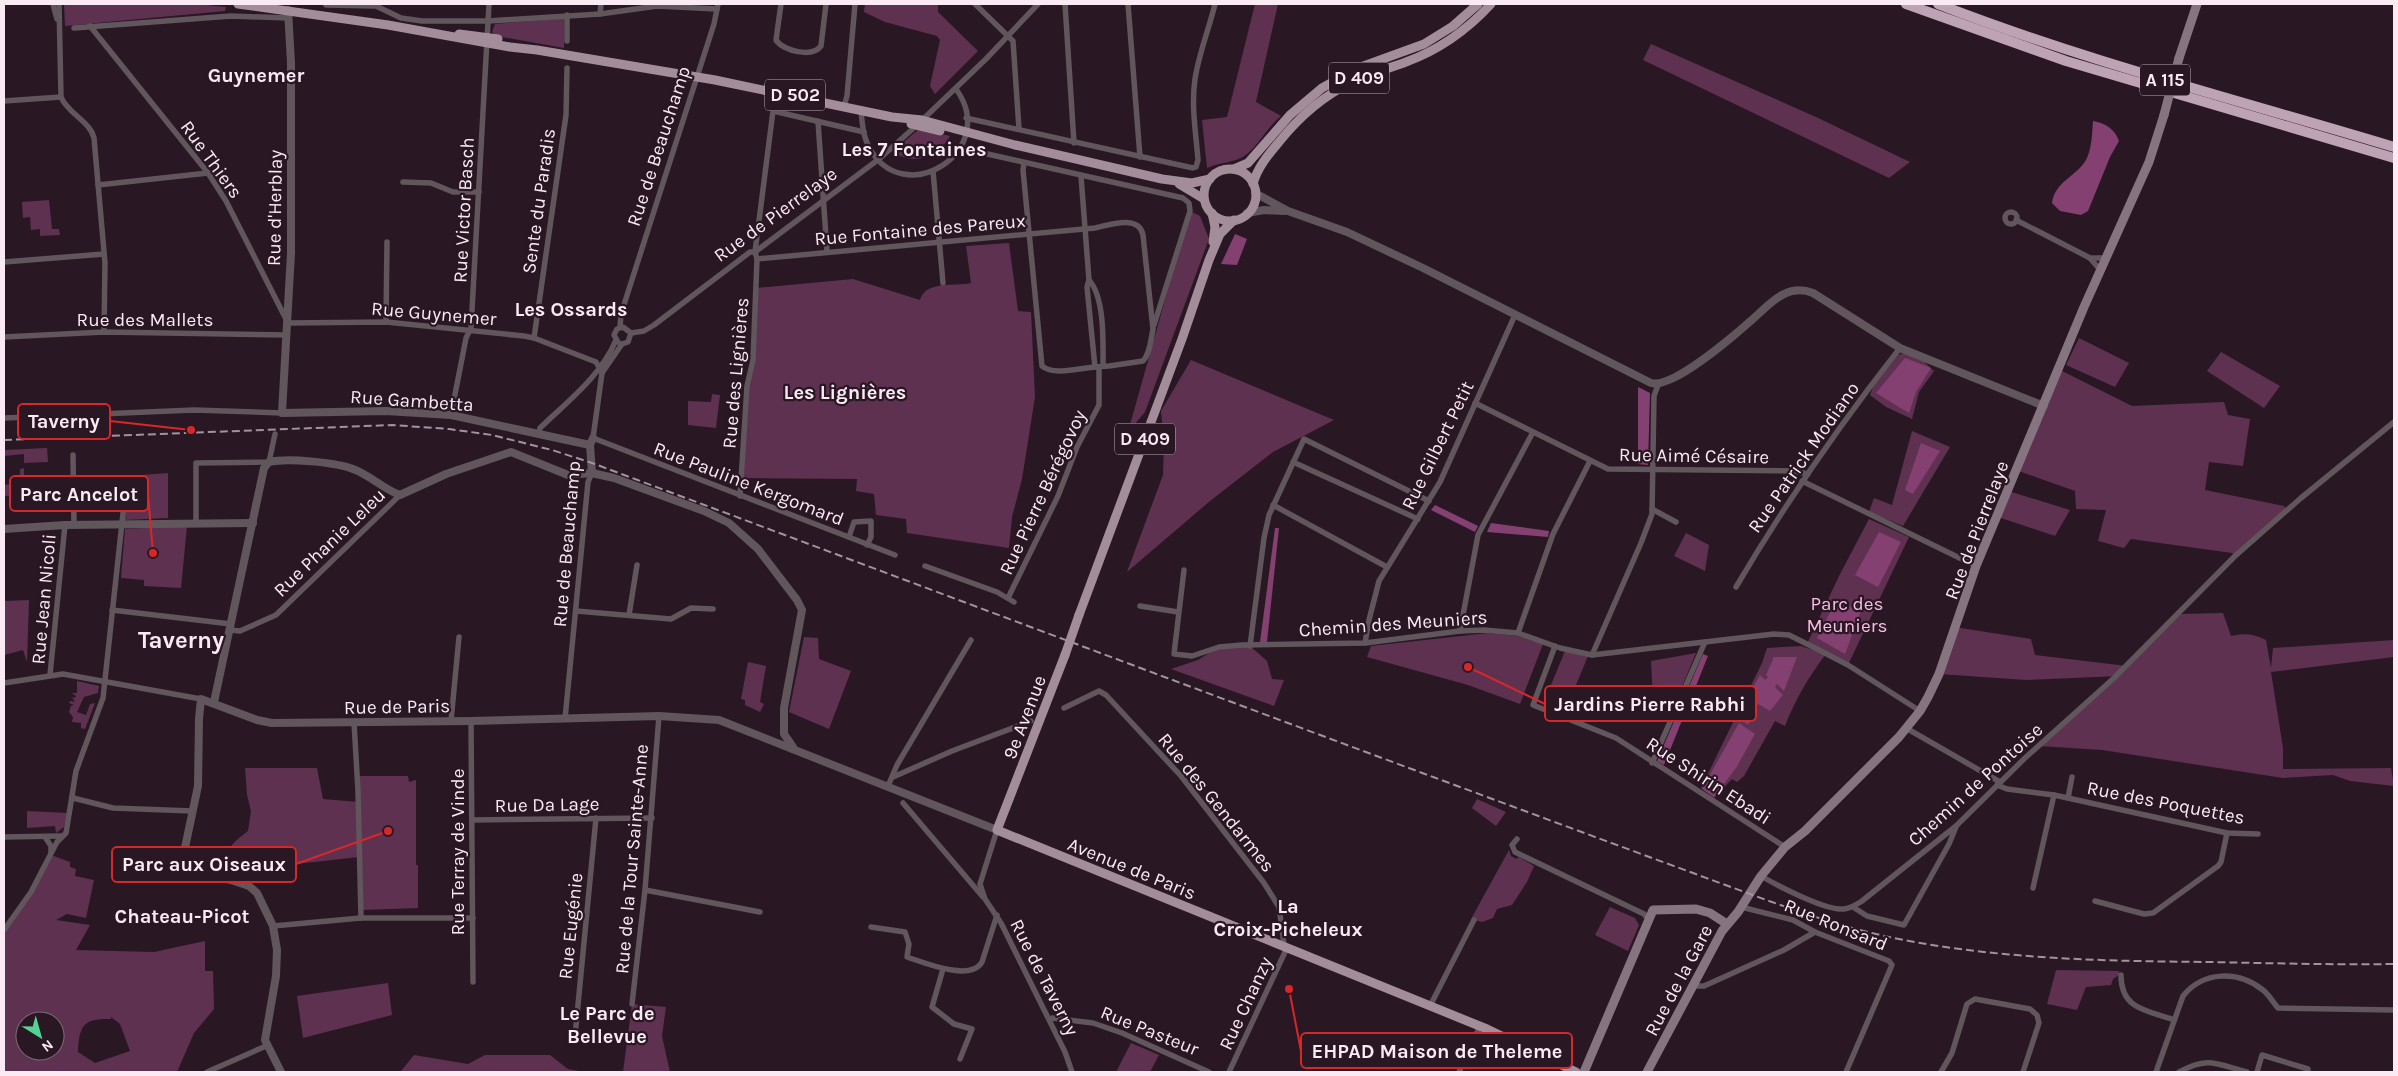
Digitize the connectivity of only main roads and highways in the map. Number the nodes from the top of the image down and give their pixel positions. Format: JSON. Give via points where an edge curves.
{"nodes":[{"id":1,"x":238,"y":4,"type":"edge"},
{"id":2,"x":1478,"y":4,"type":"edge"},
{"id":3,"x":1491,"y":4,"type":"edge"},
{"id":4,"x":1906,"y":4,"type":"edge"},
{"id":5,"x":1938,"y":4,"type":"edge"},
{"id":6,"x":2197,"y":4,"type":"edge"},
{"id":7,"x":288,"y":11,"type":"edge"},
{"id":8,"x":2394,"y":147,"type":"edge"},
{"id":9,"x":2394,"y":158,"type":"edge"},
{"id":10,"x":1234,"y":170,"type":"junction"},
{"id":11,"x":1210,"y":178,"type":"junction"},
{"id":12,"x":1162,"y":179,"type":"junction"},
{"id":13,"x":1254,"y":189,"type":"junction"},
{"id":14,"x":1204,"y":199,"type":"junction"},
{"id":15,"x":1212,"y":213,"type":"junction"},
{"id":16,"x":1234,"y":220,"type":"junction"},
{"id":17,"x":1209,"y":260,"type":"junction"},
{"id":18,"x":997,"y":830,"type":"joint"},
{"id":19,"x":1741,"y":907,"type":"joint"},
{"id":20,"x":1727,"y":924,"type":"junction"},
{"id":21,"x":1576,"y":1072,"type":"edge"},
{"id":22,"x":1584,"y":1072,"type":"edge"},
{"id":23,"x":1647,"y":1072,"type":"edge"}],
"edges":[{"from":1,"to":7,"type":"main road","number":"D 502"},
{"from":2,"to":10,"type":"main road","number":"D 409","via":[[1453,26],[1424,44],[1358,68],[1322,88],[1290,115],[1248,163]]},
{"from":3,"to":13,"type":"main road","number":"D 409","via":[[1465,29],[1436,48],[1359,79],[1301,117],[1259,168]]},
{"from":4,"to":9,"type":"highway","number":"A 115","via":[[2066,61]]},
{"from":5,"to":8,"type":"highway","number":"A 115","via":[[2071,52]]},
{"from":6,"to":19,"type":"main road","name":"Rue de Pierrelaye","bridge":true,"via":[[2149,162],[1976,566],[1939,674],[1920,710],[1906,728],[1805,831],[1785,847]]},
{"from":7,"to":12,"type":"main road","number":"D 502","via":[[488,40],[697,77],[844,106]]},
{"from":10,"to":11,"type":"main road","via":[[1221,171]]},
{"from":10,"to":13,"type":"main road","via":[[1246,174]]},
{"from":11,"to":12,"type":"main road","number":"D 502","via":[[1192,183]]},
{"from":11,"to":14,"type":"main road"},
{"from":12,"to":14,"type":"main road","number":"D 502","via":[[1189,188]]},
{"from":13,"to":16,"type":"main road","via":[[1253,206]]},
{"from":14,"to":15,"type":"main road"},
{"from":15,"to":16,"type":"main road","via":[[1222,219]]},
{"from":15,"to":17,"type":"main road","number":"D 409","via":[[1215,229]]},
{"from":16,"to":17,"type":"main road","number":"D 409","via":[[1223,230]]},
{"from":17,"to":18,"type":"main road","name":"9e Avenue","number":"D 409","bridge":true,"via":[[1065,655]]},
{"from":18,"to":21,"type":"main road","name":"Avenue de Paris","via":[[1284,947],[1432,1001]]},
{"from":19,"to":20,"type":"main road","name":"Rue de la Gare"},
{"from":20,"to":22,"type":"main road","via":[[1696,909],[1653,910]]},
{"from":20,"to":23,"type":"main road","name":"Rue de la Gare"}]}
